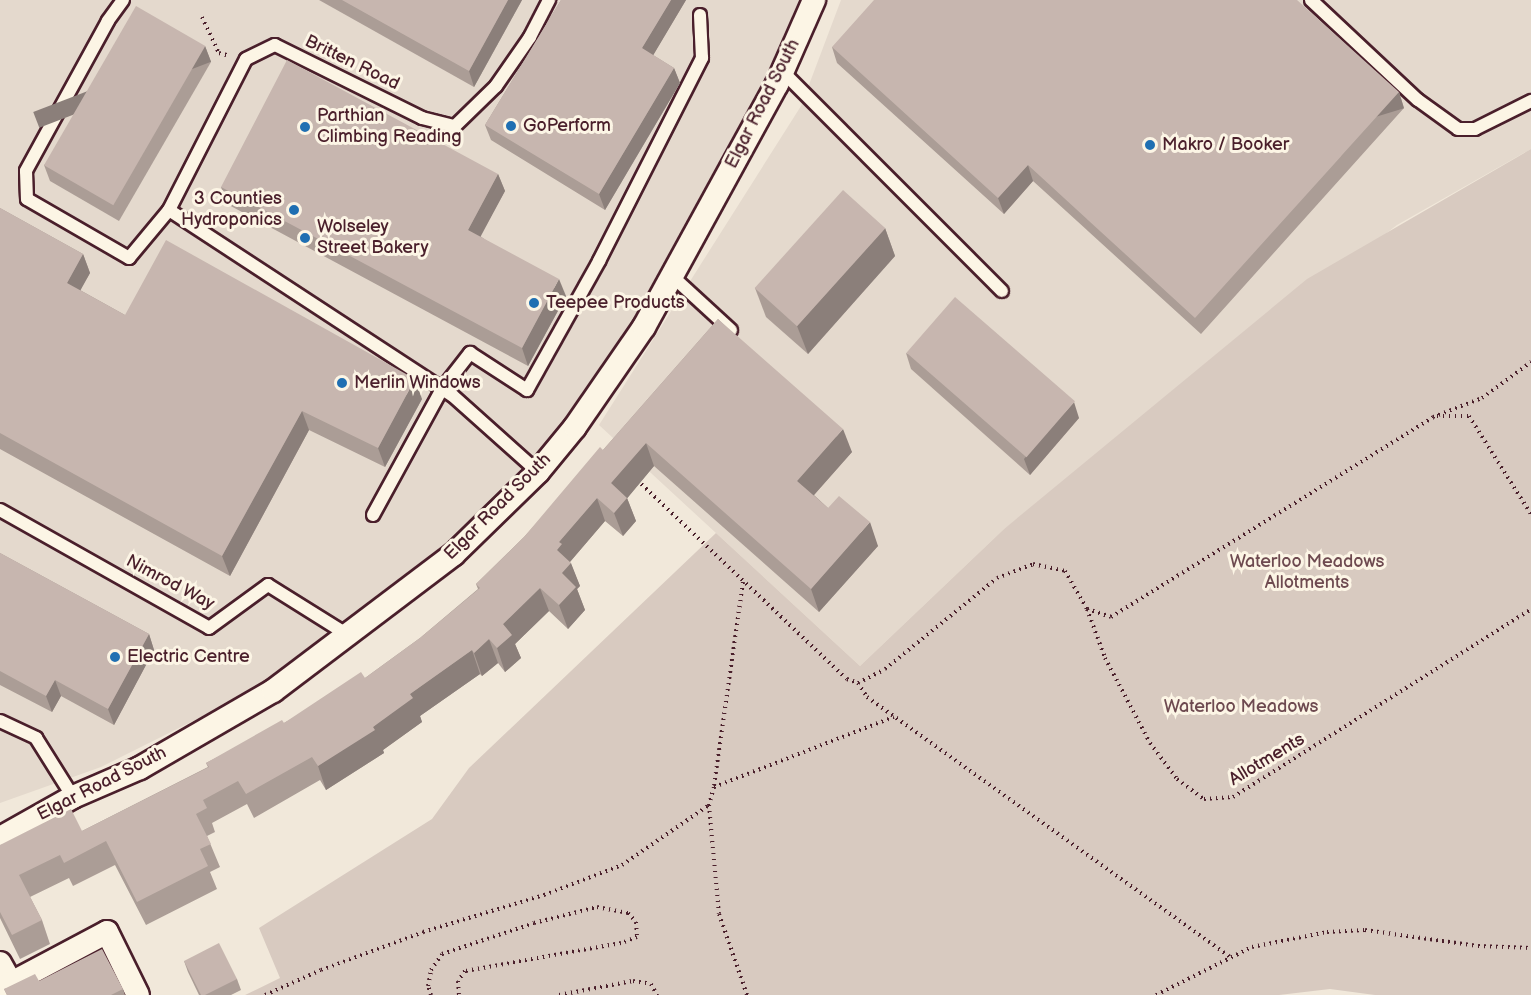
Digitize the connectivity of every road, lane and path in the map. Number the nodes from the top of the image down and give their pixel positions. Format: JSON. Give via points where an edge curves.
{"nodes":[{"id":1,"x":123,"y":0,"type":"edge"},
{"id":2,"x":549,"y":0,"type":"edge"},
{"id":3,"x":814,"y":0,"type":"edge"},
{"id":4,"x":1311,"y":0,"type":"edge"},
{"id":5,"x":700,"y":15,"type":"dead end"},
{"id":6,"x":202,"y":17,"type":"dead end"},
{"id":7,"x":246,"y":59,"type":"junction"},
{"id":8,"x":782,"y":71,"type":"junction"},
{"id":9,"x":1531,"y":101,"type":"edge"},
{"id":10,"x":169,"y":210,"type":"junction"},
{"id":11,"x":672,"y":276,"type":"junction"},
{"id":12,"x":1002,"y":291,"type":"dead end"},
{"id":13,"x":739,"y":338,"type":"edge"},
{"id":14,"x":1531,"y":362,"type":"edge"},
{"id":15,"x":442,"y":389,"type":"junction"},
{"id":16,"x":1433,"y":417,"type":"junction"},
{"id":17,"x":538,"y":472,"type":"junction"},
{"id":18,"x":629,"y":473,"type":"edge"},
{"id":19,"x":0,"y":510,"type":"edge"},
{"id":20,"x":1531,"y":514,"type":"edge"},
{"id":21,"x":373,"y":515,"type":"dead end"},
{"id":22,"x":743,"y":582,"type":"junction"},
{"id":23,"x":1087,"y":609,"type":"junction"},
{"id":24,"x":1531,"y":609,"type":"edge"},
{"id":25,"x":348,"y":634,"type":"junction"},
{"id":26,"x":858,"y":683,"type":"junction"},
{"id":27,"x":894,"y":717,"type":"junction"},
{"id":28,"x":0,"y":721,"type":"edge"},
{"id":29,"x":714,"y":787,"type":"junction"},
{"id":30,"x":73,"y":797,"type":"junction"},
{"id":31,"x":709,"y":805,"type":"junction"},
{"id":32,"x":0,"y":838,"type":"edge"},
{"id":33,"x":1531,"y":948,"type":"edge"},
{"id":34,"x":1232,"y":958,"type":"junction"},
{"id":35,"x":0,"y":963,"type":"edge"},
{"id":36,"x":6,"y":986,"type":"edge"},
{"id":37,"x":138,"y":995,"type":"edge"},
{"id":38,"x":265,"y":995,"type":"edge"},
{"id":39,"x":431,"y":995,"type":"edge"},
{"id":40,"x":459,"y":995,"type":"edge"},
{"id":41,"x":559,"y":995,"type":"edge"},
{"id":42,"x":657,"y":995,"type":"edge"},
{"id":43,"x":747,"y":995,"type":"edge"},
{"id":44,"x":1156,"y":995,"type":"edge"}],
"edges":[{"from":1,"to":10,"type":"lane","via":[[26,171],[27,199],[129,258]]},
{"from":2,"to":7,"type":"lane","name":"Britten Road","via":[[530,38],[496,86],[455,126],[423,118],[275,45]]},
{"from":3,"to":8,"type":"street","name":"Elgar Road South"},
{"from":4,"to":9,"type":"lane","via":[[1418,100],[1458,129],[1475,129]]},
{"from":5,"to":15,"type":"lane","via":[[702,58],[527,390],[470,353]]},
{"from":6,"to":7,"type":"path","via":[[219,53]]},
{"from":7,"to":10,"type":"lane"},
{"from":8,"to":11,"type":"street","name":"Elgar Road South"},
{"from":8,"to":12,"type":"lane"},
{"from":10,"to":15,"type":"lane"},
{"from":11,"to":13,"type":"lane"},
{"from":11,"to":17,"type":"street","name":"Elgar Road South","via":[[644,327]]},
{"from":14,"to":16,"type":"path","via":[[1482,398]]},
{"from":15,"to":17,"type":"lane"},
{"from":15,"to":21,"type":"lane"},
{"from":16,"to":20,"type":"path","via":[[1469,416]]},
{"from":16,"to":23,"type":"path","via":[[1111,617]]},
{"from":17,"to":25,"type":"street","name":"Elgar Road South","via":[[453,555]]},
{"from":18,"to":22,"type":"path"},
{"from":19,"to":25,"type":"lane","name":"Nimrod Way","via":[[209,628],[268,585]]},
{"from":22,"to":26,"type":"path","via":[[847,679]]},
{"from":22,"to":29,"type":"path"},
{"from":23,"to":24,"type":"path","name":"Allotments","via":[[1105,658],[1150,743],[1177,779],[1204,799],[1233,798]]},
{"from":23,"to":26,"type":"path","name":"Allotments","via":[[1065,571],[1033,564],[997,578],[885,669]]},
{"from":25,"to":30,"type":"street","name":"Elgar Road South","via":[[273,691],[140,768]]},
{"from":26,"to":27,"type":"path","via":[[867,698]]},
{"from":27,"to":29,"type":"path"},
{"from":27,"to":34,"type":"path"},
{"from":28,"to":30,"type":"lane","via":[[36,738]]},
{"from":29,"to":31,"type":"path"},
{"from":30,"to":32,"type":"street","name":"Elgar Road South"},
{"from":31,"to":38,"type":"path","via":[[622,865],[544,895],[423,932]]},
{"from":31,"to":43,"type":"path","via":[[719,914]]},
{"from":33,"to":34,"type":"path","via":[[1478,946],[1365,930],[1327,932],[1252,947]]},
{"from":34,"to":44,"type":"path"},
{"from":35,"to":36,"type":"street"},
{"from":36,"to":37,"type":"street","via":[[107,932]]},
{"from":39,"to":40,"type":"path","via":[[431,970],[442,954],[597,907],[628,913],[636,922],[637,937],[621,943],[465,971],[458,981]]},
{"from":41,"to":42,"type":"path","via":[[633,981],[651,984]]}]}
